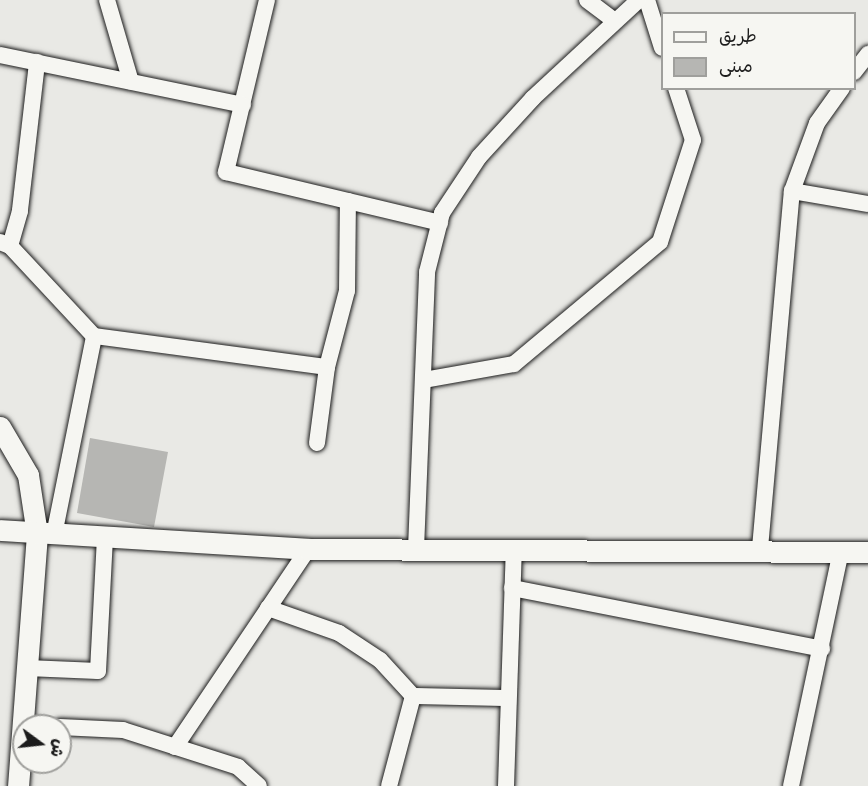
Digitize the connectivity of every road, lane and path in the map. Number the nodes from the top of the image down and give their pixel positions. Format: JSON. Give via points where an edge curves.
{"nodes":[{"id":1,"x":107,"y":0,"type":"edge"},
{"id":2,"x":267,"y":0,"type":"edge"},
{"id":3,"x":587,"y":0,"type":"edge"},
{"id":4,"x":639,"y":0,"type":"edge"},
{"id":5,"x":647,"y":0,"type":"edge"},
{"id":6,"x":615,"y":21,"type":"junction"},
{"id":7,"x":661,"y":42,"type":"edge"},
{"id":8,"x":868,"y":54,"type":"edge"},
{"id":9,"x":0,"y":55,"type":"edge"},
{"id":10,"x":37,"y":62,"type":"junction"},
{"id":11,"x":856,"y":71,"type":"edge"},
{"id":12,"x":131,"y":82,"type":"junction"},
{"id":13,"x":677,"y":90,"type":"edge"},
{"id":14,"x":841,"y":90,"type":"edge"},
{"id":15,"x":243,"y":105,"type":"junction"},
{"id":16,"x":792,"y":191,"type":"junction"},
{"id":17,"x":348,"y":201,"type":"junction"},
{"id":18,"x":868,"y":204,"type":"edge"},
{"id":19,"x":440,"y":223,"type":"junction"},
{"id":20,"x":5,"y":244,"type":"edge"},
{"id":21,"x":94,"y":336,"type":"junction"},
{"id":22,"x":327,"y":368,"type":"junction"},
{"id":23,"x":424,"y":380,"type":"junction"},
{"id":24,"x":0,"y":427,"type":"edge"},
{"id":25,"x":317,"y":443,"type":"dead end"},
{"id":26,"x":0,"y":530,"type":"edge"},
{"id":27,"x":46,"y":535,"type":"junction"},
{"id":28,"x":105,"y":538,"type":"junction"},
{"id":29,"x":760,"y":548,"type":"junction"},
{"id":30,"x":308,"y":549,"type":"junction"},
{"id":31,"x":416,"y":549,"type":"junction"},
{"id":32,"x":514,"y":550,"type":"junction"},
{"id":33,"x":841,"y":551,"type":"junction"},
{"id":34,"x":868,"y":552,"type":"edge"},
{"id":35,"x":512,"y":588,"type":"junction"},
{"id":36,"x":268,"y":608,"type":"junction"},
{"id":37,"x":822,"y":649,"type":"junction"},
{"id":38,"x":27,"y":668,"type":"junction"},
{"id":39,"x":413,"y":696,"type":"junction"},
{"id":40,"x":507,"y":699,"type":"junction"},
{"id":41,"x":31,"y":714,"type":"edge"},
{"id":42,"x":72,"y":728,"type":"edge"},
{"id":43,"x":175,"y":747,"type":"junction"},
{"id":44,"x":258,"y":786,"type":"edge"},
{"id":45,"x":389,"y":786,"type":"edge"},
{"id":46,"x":507,"y":786,"type":"edge"},
{"id":47,"x":791,"y":786,"type":"edge"}],
"edges":[{"from":1,"to":12,"type":"street"},
{"from":2,"to":15,"type":"street"},
{"from":3,"to":6,"type":"street"},
{"from":4,"to":6,"type":"street"},
{"from":5,"to":7,"type":"street"},
{"from":6,"to":19,"type":"street","via":[[479,157]]},
{"from":8,"to":11,"type":"street"},
{"from":9,"to":10,"type":"street"},
{"from":10,"to":12,"type":"street"},
{"from":10,"to":20,"type":"street","via":[[20,210]]},
{"from":12,"to":15,"type":"street"},
{"from":13,"to":23,"type":"street","via":[[693,141],[660,242],[514,364]]},
{"from":14,"to":16,"type":"street","via":[[816,123]]},
{"from":15,"to":17,"type":"street","via":[[226,172]]},
{"from":16,"to":18,"type":"street"},
{"from":16,"to":29,"type":"street"},
{"from":17,"to":19,"type":"street"},
{"from":17,"to":22,"type":"street","via":[[347,291]]},
{"from":19,"to":23,"type":"street","via":[[427,272]]},
{"from":20,"to":21,"type":"street"},
{"from":21,"to":22,"type":"street"},
{"from":21,"to":27,"type":"street"},
{"from":22,"to":25,"type":"street"},
{"from":23,"to":31,"type":"street"},
{"from":24,"to":27,"type":"street","via":[[28,476]]},
{"from":26,"to":27,"type":"street"},
{"from":27,"to":28,"type":"street"},
{"from":27,"to":38,"type":"street"},
{"from":28,"to":30,"type":"street"},
{"from":28,"to":38,"type":"street","via":[[98,671]]},
{"from":29,"to":32,"type":"street"},
{"from":29,"to":33,"type":"street"},
{"from":30,"to":31,"type":"street"},
{"from":30,"to":36,"type":"street"},
{"from":31,"to":32,"type":"street"},
{"from":32,"to":35,"type":"street"},
{"from":33,"to":34,"type":"street"},
{"from":33,"to":37,"type":"street"},
{"from":35,"to":37,"type":"street"},
{"from":35,"to":40,"type":"street"},
{"from":36,"to":39,"type":"street","via":[[339,633],[380,660]]},
{"from":36,"to":43,"type":"street"},
{"from":37,"to":47,"type":"street"},
{"from":38,"to":41,"type":"street"},
{"from":39,"to":40,"type":"street"},
{"from":39,"to":45,"type":"street"},
{"from":40,"to":46,"type":"street"},
{"from":42,"to":43,"type":"street","via":[[123,730]]},
{"from":43,"to":44,"type":"street","via":[[238,767]]}]}
